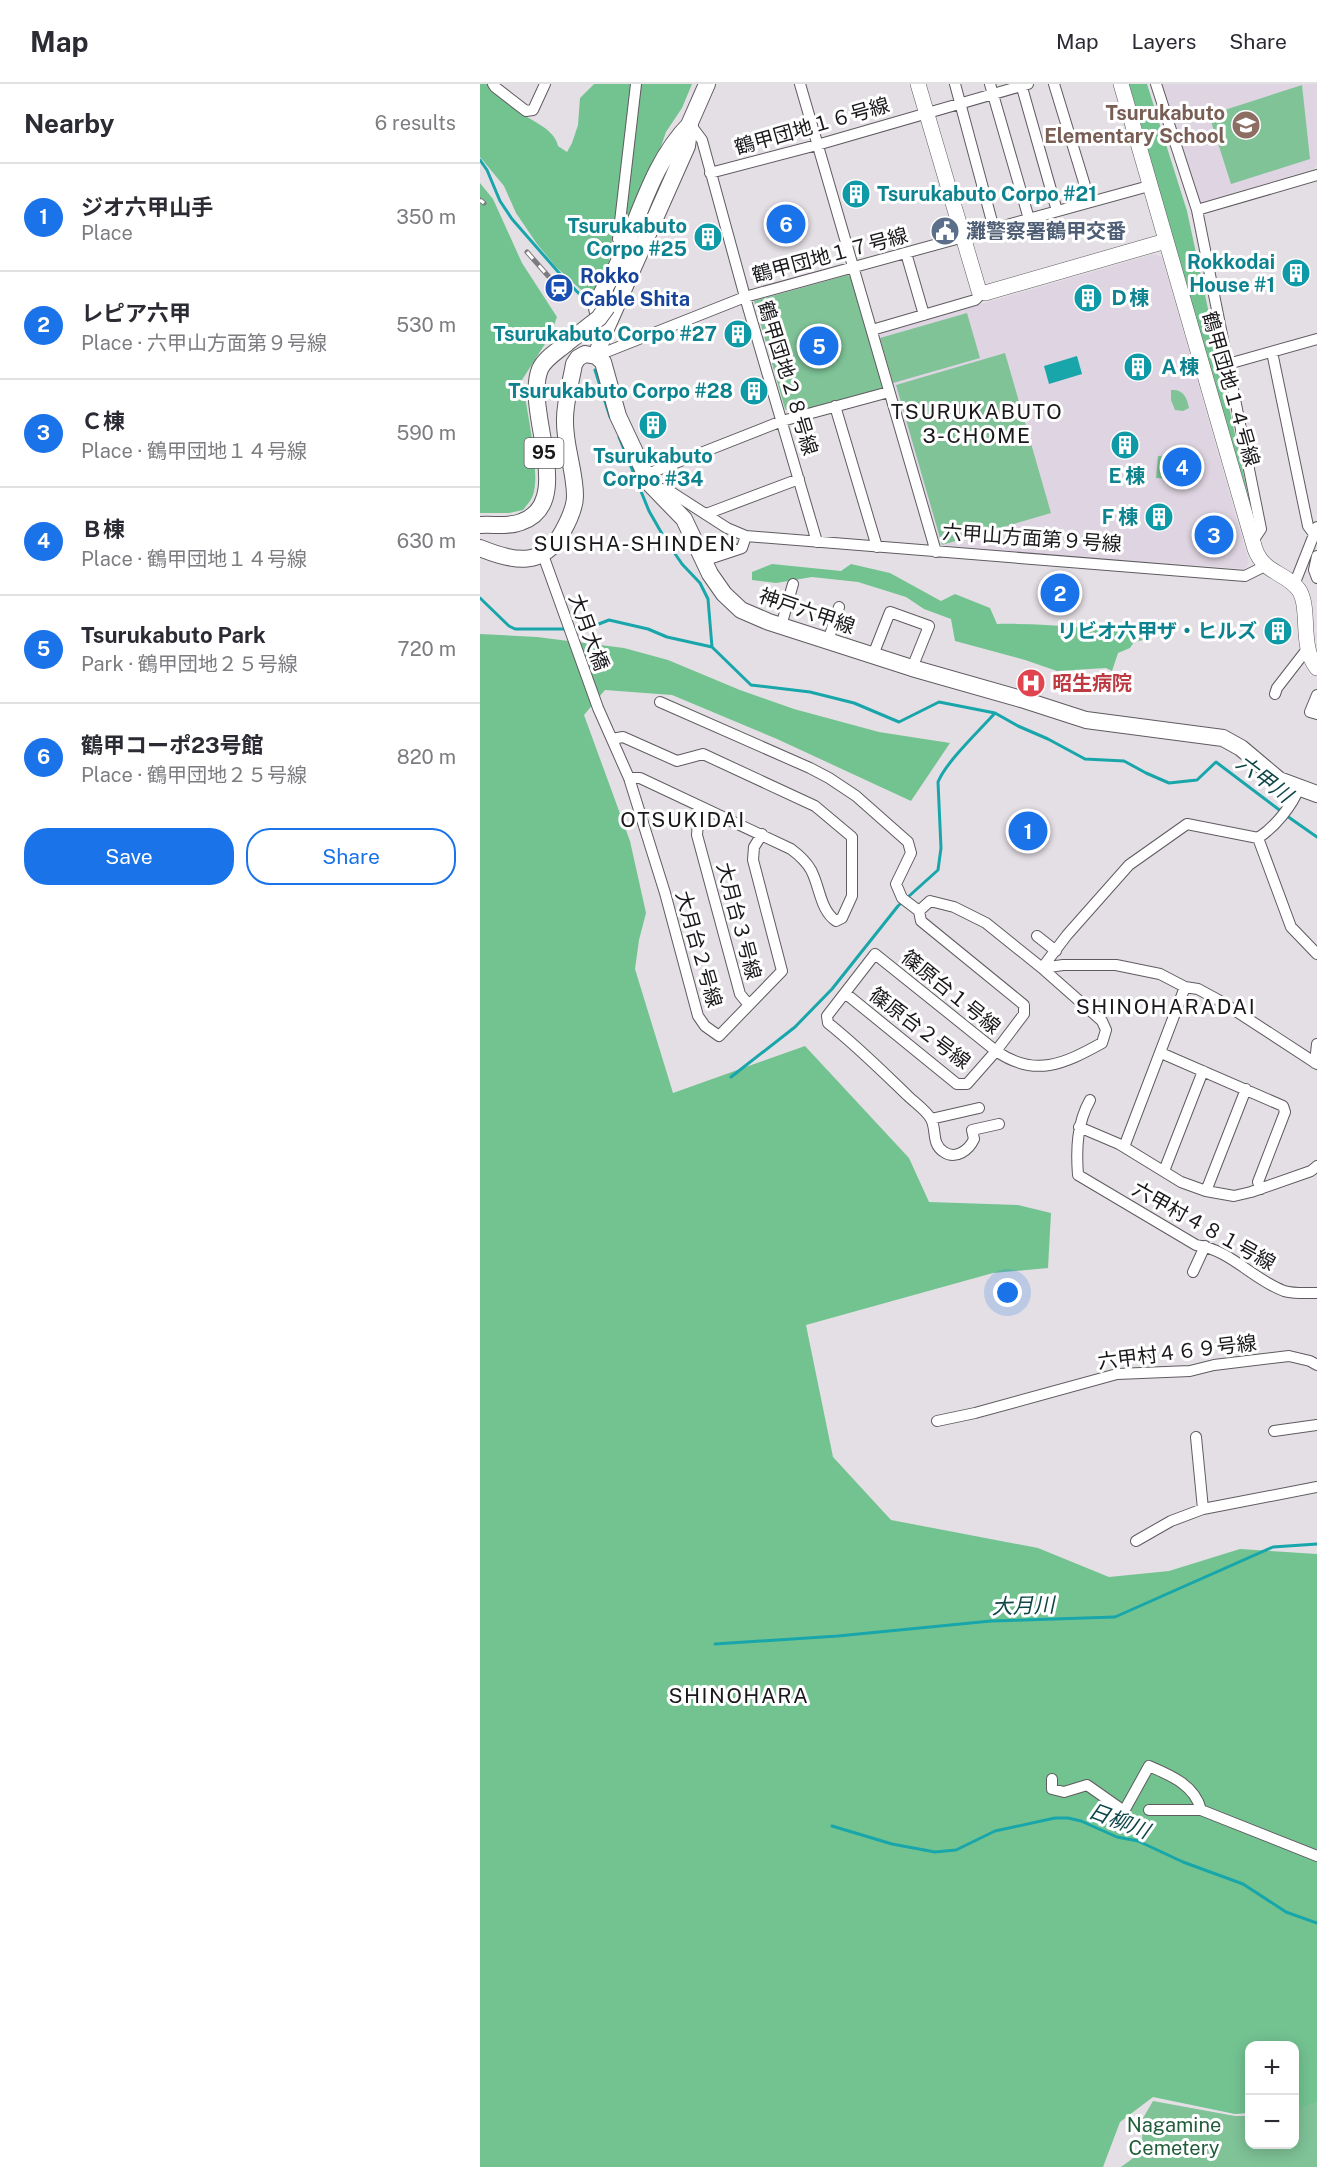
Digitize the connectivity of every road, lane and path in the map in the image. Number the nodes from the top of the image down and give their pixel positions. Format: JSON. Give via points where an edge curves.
{"nodes":[{"id":1,"x":493,"y":84,"type":"edge"},
{"id":2,"x":545,"y":84,"type":"edge"},
{"id":3,"x":636,"y":84,"type":"edge"},
{"id":4,"x":707,"y":84,"type":"edge"},
{"id":5,"x":800,"y":84,"type":"edge"},
{"id":6,"x":918,"y":84,"type":"edge"},
{"id":7,"x":955,"y":84,"type":"edge"},
{"id":8,"x":1054,"y":84,"type":"edge"},
{"id":9,"x":1121,"y":84,"type":"edge"},
{"id":10,"x":1156,"y":84,"type":"edge"},
{"id":11,"x":1023,"y":85,"type":"edge"},
{"id":12,"x":991,"y":89,"type":"edge"},
{"id":13,"x":960,"y":103,"type":"junction"},
{"id":14,"x":926,"y":113,"type":"junction"},
{"id":15,"x":690,"y":124,"type":"junction"},
{"id":16,"x":818,"y":146,"type":"junction"},
{"id":17,"x":710,"y":173,"type":"junction"},
{"id":18,"x":1317,"y":175,"type":"edge"},
{"id":19,"x":1149,"y":186,"type":"junction"},
{"id":20,"x":1090,"y":202,"type":"junction"},
{"id":21,"x":1197,"y":210,"type":"junction"},
{"id":22,"x":1057,"y":211,"type":"junction"},
{"id":23,"x":1029,"y":219,"type":"junction"},
{"id":24,"x":994,"y":229,"type":"junction"},
{"id":25,"x":962,"y":237,"type":"junction"},
{"id":26,"x":1166,"y":241,"type":"junction"},
{"id":27,"x":623,"y":251,"type":"junction"},
{"id":28,"x":906,"y":253,"type":"junction"},
{"id":29,"x":853,"y":267,"type":"junction"},
{"id":30,"x":982,"y":293,"type":"junction"},
{"id":31,"x":745,"y":297,"type":"junction"},
{"id":32,"x":924,"y":315,"type":"junction"},
{"id":33,"x":872,"y":330,"type":"junction"},
{"id":34,"x":605,"y":331,"type":"junction"},
{"id":35,"x":1317,"y":339,"type":"edge"},
{"id":36,"x":1272,"y":352,"type":"junction"},
{"id":37,"x":596,"y":356,"type":"junction"},
{"id":38,"x":1228,"y":364,"type":"junction"},
{"id":39,"x":889,"y":392,"type":"junction"},
{"id":40,"x":835,"y":406,"type":"junction"},
{"id":41,"x":782,"y":421,"type":"junction"},
{"id":42,"x":645,"y":475,"type":"junction"},
{"id":43,"x":800,"y":479,"type":"junction"},
{"id":44,"x":655,"y":491,"type":"junction"},
{"id":45,"x":706,"y":514,"type":"junction"},
{"id":46,"x":480,"y":525,"type":"edge"},
{"id":47,"x":1316,"y":530,"type":"edge"},
{"id":48,"x":746,"y":536,"type":"junction"},
{"id":49,"x":1253,"y":541,"type":"junction"},
{"id":50,"x":817,"y":542,"type":"junction"},
{"id":51,"x":877,"y":547,"type":"junction"},
{"id":52,"x":480,"y":548,"type":"edge"},
{"id":53,"x":936,"y":552,"type":"junction"},
{"id":54,"x":1317,"y":556,"type":"edge"},
{"id":55,"x":703,"y":561,"type":"junction"},
{"id":56,"x":545,"y":562,"type":"junction"},
{"id":57,"x":1265,"y":566,"type":"junction"},
{"id":58,"x":1317,"y":578,"type":"edge"},
{"id":59,"x":793,"y":584,"type":"dead end"},
{"id":60,"x":1294,"y":585,"type":"junction"},
{"id":61,"x":839,"y":607,"type":"dead end"},
{"id":62,"x":781,"y":626,"type":"junction"},
{"id":63,"x":828,"y":641,"type":"junction"},
{"id":64,"x":1308,"y":648,"type":"junction"},
{"id":65,"x":873,"y":655,"type":"junction"},
{"id":66,"x":912,"y":668,"type":"junction"},
{"id":67,"x":1317,"y":668,"type":"edge"},
{"id":68,"x":1275,"y":694,"type":"dead end"},
{"id":69,"x":1317,"y":695,"type":"edge"},
{"id":70,"x":660,"y":702,"type":"dead end"},
{"id":71,"x":1317,"y":714,"type":"edge"},
{"id":72,"x":612,"y":739,"type":"junction"},
{"id":73,"x":630,"y":778,"type":"junction"},
{"id":74,"x":1299,"y":788,"type":"junction"},
{"id":75,"x":1317,"y":794,"type":"edge"},
{"id":76,"x":705,"y":809,"type":"junction"},
{"id":77,"x":762,"y":834,"type":"junction"},
{"id":78,"x":1258,"y":838,"type":"junction"},
{"id":79,"x":920,"y":916,"type":"junction"},
{"id":80,"x":1036,"y":936,"type":"dead end"},
{"id":81,"x":1056,"y":951,"type":"junction"},
{"id":82,"x":1317,"y":954,"type":"edge"},
{"id":83,"x":1042,"y":968,"type":"junction"},
{"id":84,"x":1185,"y":987,"type":"junction"},
{"id":85,"x":846,"y":993,"type":"junction"},
{"id":86,"x":749,"y":1005,"type":"junction"},
{"id":87,"x":1317,"y":1044,"type":"edge"},
{"id":88,"x":996,"y":1051,"type":"junction"},
{"id":89,"x":1161,"y":1053,"type":"junction"},
{"id":90,"x":1316,"y":1063,"type":"edge"},
{"id":91,"x":1203,"y":1071,"type":"junction"},
{"id":92,"x":1246,"y":1089,"type":"junction"},
{"id":93,"x":1090,"y":1100,"type":"dead end"},
{"id":94,"x":979,"y":1108,"type":"dead end"},
{"id":95,"x":931,"y":1119,"type":"junction"},
{"id":96,"x":999,"y":1124,"type":"dead end"},
{"id":97,"x":1079,"y":1127,"type":"junction"},
{"id":98,"x":1124,"y":1147,"type":"junction"},
{"id":99,"x":1317,"y":1166,"type":"edge"},
{"id":100,"x":1164,"y":1172,"type":"junction"},
{"id":101,"x":1261,"y":1189,"type":"junction"},
{"id":102,"x":1206,"y":1191,"type":"junction"},
{"id":103,"x":1205,"y":1246,"type":"junction"},
{"id":104,"x":1192,"y":1272,"type":"dead end"},
{"id":105,"x":1317,"y":1293,"type":"edge"},
{"id":106,"x":1317,"y":1365,"type":"edge"},
{"id":107,"x":937,"y":1420,"type":"dead end"},
{"id":108,"x":1317,"y":1425,"type":"edge"},
{"id":109,"x":1274,"y":1431,"type":"dead end"},
{"id":110,"x":1196,"y":1437,"type":"dead end"},
{"id":111,"x":1317,"y":1487,"type":"edge"},
{"id":112,"x":1203,"y":1509,"type":"junction"},
{"id":113,"x":1136,"y":1541,"type":"dead end"},
{"id":114,"x":1052,"y":1779,"type":"dead end"},
{"id":115,"x":1149,"y":1810,"type":"dead end"},
{"id":116,"x":1201,"y":1810,"type":"junction"},
{"id":117,"x":1317,"y":1856,"type":"edge"}],
"edges":[{"from":1,"to":2,"type":"street","via":[[526,111],[533,110]]},
{"from":3,"to":27,"type":"street","via":[[618,239]]},
{"from":4,"to":15,"type":"main road","number":"95"},
{"from":5,"to":16,"type":"street"},
{"from":6,"to":14,"type":"street"},
{"from":7,"to":13,"type":"street"},
{"from":8,"to":20,"type":"street"},
{"from":9,"to":19,"type":"street","name":"鶴甲団地１４号線"},
{"from":10,"to":21,"type":"street"},
{"from":11,"to":12,"type":"street","name":"鶴甲団地１６号線"},
{"from":11,"to":22,"type":"street"},
{"from":12,"to":13,"type":"street","name":"鶴甲団地１６号線"},
{"from":12,"to":23,"type":"street"},
{"from":13,"to":14,"type":"street","name":"鶴甲団地１６号線"},
{"from":13,"to":24,"type":"street"},
{"from":14,"to":16,"type":"street","name":"鶴甲団地１６号線"},
{"from":14,"to":25,"type":"street"},
{"from":15,"to":17,"type":"street","name":"鶴甲団地２８号線","via":[[702,140]]},
{"from":15,"to":27,"type":"main road","via":[[675,139],[661,164]]},
{"from":15,"to":34,"type":"main road","via":[[687,146]]},
{"from":15,"to":46,"type":"main road","number":"95","bridge":true,"via":[[607,307],[543,364],[536,386],[547,495],[527,520]]},
{"from":16,"to":17,"type":"street","name":"鶴甲団地１６号線"},
{"from":16,"to":29,"type":"street"},
{"from":17,"to":31,"type":"street","name":"鶴甲団地２８号線"},
{"from":18,"to":21,"type":"street"},
{"from":19,"to":20,"type":"street","name":"鶴甲団地１７号線"},
{"from":19,"to":26,"type":"street","name":"鶴甲団地１４号線"},
{"from":20,"to":22,"type":"street","name":"鶴甲団地１７号線"},
{"from":21,"to":38,"type":"street"},
{"from":22,"to":23,"type":"street","name":"鶴甲団地１７号線"},
{"from":23,"to":24,"type":"street","name":"鶴甲団地１７号線"},
{"from":24,"to":25,"type":"street","name":"鶴甲団地１７号線"},
{"from":25,"to":28,"type":"street","name":"鶴甲団地１７号線"},
{"from":25,"to":30,"type":"street","via":[[977,288]]},
{"from":26,"to":30,"type":"street"},
{"from":26,"to":49,"type":"street","name":"鶴甲団地１４号線"},
{"from":27,"to":34,"type":"main road","via":[[597,308]]},
{"from":28,"to":29,"type":"street","name":"鶴甲団地１７号線"},
{"from":28,"to":32,"type":"street"},
{"from":29,"to":31,"type":"street","name":"鶴甲団地１７号線"},
{"from":29,"to":33,"type":"street"},
{"from":30,"to":32,"type":"street","via":[[975,300]]},
{"from":31,"to":37,"type":"street","name":"鶴甲団地１７号線"},
{"from":31,"to":41,"type":"street","name":"鶴甲団地２８号線"},
{"from":32,"to":33,"type":"street"},
{"from":33,"to":39,"type":"street"},
{"from":34,"to":37,"type":"main road"},
{"from":35,"to":36,"type":"street"},
{"from":36,"to":38,"type":"street"},
{"from":36,"to":47,"type":"street","via":[[1308,526]]},
{"from":37,"to":42,"type":"main road","name":"神戸六甲線","via":[[604,365],[618,416]]},
{"from":37,"to":56,"type":"main road","via":[[583,355],[574,364],[565,417],[575,497],[572,512]]},
{"from":38,"to":49,"type":"street","via":[[1260,529]]},
{"from":39,"to":40,"type":"street"},
{"from":39,"to":53,"type":"street"},
{"from":40,"to":41,"type":"street"},
{"from":40,"to":51,"type":"street"},
{"from":41,"to":42,"type":"street"},
{"from":41,"to":43,"type":"street","name":"鶴甲団地２８号線"},
{"from":42,"to":44,"type":"main road","name":"神戸六甲線"},
{"from":43,"to":45,"type":"street"},
{"from":43,"to":50,"type":"street","name":"鶴甲団地２８号線"},
{"from":44,"to":45,"type":"street","via":[[668,490]]},
{"from":44,"to":55,"type":"main road","name":"神戸六甲線","via":[[687,524]]},
{"from":45,"to":48,"type":"street"},
{"from":47,"to":60,"type":"street"},
{"from":48,"to":50,"type":"street","name":"六甲山方面第９号線"},
{"from":48,"to":55,"type":"street","via":[[742,548]]},
{"from":49,"to":57,"type":"street","name":"鶴甲団地１４号線"},
{"from":50,"to":51,"type":"street","name":"六甲山方面第９号線"},
{"from":51,"to":53,"type":"street","name":"六甲山方面第９号線"},
{"from":52,"to":56,"type":"main road","via":[[499,556]]},
{"from":53,"to":57,"type":"street","name":"六甲山方面第９号線","via":[[1245,576]]},
{"from":54,"to":58,"type":"street"},
{"from":55,"to":62,"type":"main road","name":"神戸六甲線","via":[[733,605]]},
{"from":56,"to":72,"type":"street","name":"大月大橋"},
{"from":57,"to":60,"type":"street"},
{"from":59,"to":62,"type":"street"},
{"from":60,"to":64,"type":"street","via":[[1302,599]]},
{"from":61,"to":63,"type":"street"},
{"from":62,"to":63,"type":"main road","name":"神戸六甲線"},
{"from":63,"to":65,"type":"main road","name":"神戸六甲線"},
{"from":64,"to":67,"type":"street"},
{"from":64,"to":68,"type":"street"},
{"from":65,"to":66,"type":"main road","name":"神戸六甲線"},
{"from":65,"to":66,"type":"street","via":[[890,612],[929,626]]},
{"from":66,"to":74,"type":"main road","name":"神戸六甲線","via":[[1093,722],[1223,738],[1279,780]]},
{"from":69,"to":71,"type":"street","via":[[1310,712]]},
{"from":70,"to":79,"type":"street","via":[[810,768],[856,796],[908,842],[911,853],[896,884]]},
{"from":72,"to":73,"type":"street","name":"大月大橋"},
{"from":72,"to":77,"type":"street","via":[[623,737],[677,761],[703,754],[815,806],[852,837],[852,896],[842,918],[836,921],[828,916],[802,857]]},
{"from":73,"to":76,"type":"street","via":[[640,778]]},
{"from":73,"to":86,"type":"street","name":"大月台２号線","via":[[698,1016],[719,1036]]},
{"from":74,"to":75,"type":"main road","name":"神戸六甲線"},
{"from":74,"to":78,"type":"street"},
{"from":76,"to":77,"type":"street"},
{"from":76,"to":86,"type":"street","name":"大月台３号線","via":[[697,835],[740,994]]},
{"from":77,"to":86,"type":"street","name":"大月台２号線","via":[[754,847],[753,860],[782,971]]},
{"from":78,"to":81,"type":"street","via":[[1186,824],[1129,865]]},
{"from":78,"to":82,"type":"street","via":[[1290,927]]},
{"from":79,"to":83,"type":"street","via":[[930,902],[954,907],[986,923]]},
{"from":79,"to":88,"type":"street","name":"篠原台１号線","via":[[1024,1005],[1024,1014]]},
{"from":80,"to":81,"type":"street"},
{"from":81,"to":83,"type":"street"},
{"from":83,"to":84,"type":"street","via":[[1116,965],[1160,974]]},
{"from":83,"to":88,"type":"street","via":[[1102,1021],[1106,1030],[1101,1043],[1074,1058],[1040,1066],[1018,1064]]},
{"from":84,"to":89,"type":"street"},
{"from":84,"to":90,"type":"street","via":[[1198,989],[1228,1006]]},
{"from":85,"to":88,"type":"street","name":"篠原台２号線","via":[[957,1084],[967,1084]]},
{"from":85,"to":88,"type":"street","name":"篠原台１号線","via":[[875,954]]},
{"from":85,"to":95,"type":"street","name":"篠原台１号線","via":[[827,1016],[828,1023]]},
{"from":87,"to":90,"type":"street"},
{"from":89,"to":91,"type":"street"},
{"from":89,"to":98,"type":"street"},
{"from":91,"to":92,"type":"street"},
{"from":91,"to":100,"type":"street"},
{"from":92,"to":101,"type":"street","via":[[1283,1106],[1285,1112],[1258,1182]]},
{"from":92,"to":102,"type":"street"},
{"from":93,"to":97,"type":"street"},
{"from":94,"to":95,"type":"street"},
{"from":95,"to":96,"type":"street","via":[[938,1148],[950,1155],[970,1146],[974,1139],[972,1130]]},
{"from":97,"to":98,"type":"street"},
{"from":97,"to":103,"type":"street","name":"六甲村４８１号線","via":[[1078,1175],[1196,1245]]},
{"from":98,"to":100,"type":"street"},
{"from":99,"to":101,"type":"street"},
{"from":100,"to":102,"type":"street"},
{"from":101,"to":102,"type":"street","via":[[1234,1196]]},
{"from":103,"to":104,"type":"street"},
{"from":103,"to":105,"type":"street","name":"六甲村４８１号線","via":[[1287,1292]]},
{"from":106,"to":107,"type":"street","name":"六甲村４６９号線","via":[[1289,1356],[1190,1371],[1117,1374]]},
{"from":108,"to":109,"type":"street"},
{"from":110,"to":112,"type":"street"},
{"from":111,"to":112,"type":"street"},
{"from":112,"to":113,"type":"street"},
{"from":114,"to":116,"type":"street","via":[[1053,1789],[1064,1792],[1087,1785],[1124,1811],[1149,1766],[1174,1777],[1198,1797]]},
{"from":115,"to":116,"type":"street"},
{"from":116,"to":117,"type":"street"}]}
